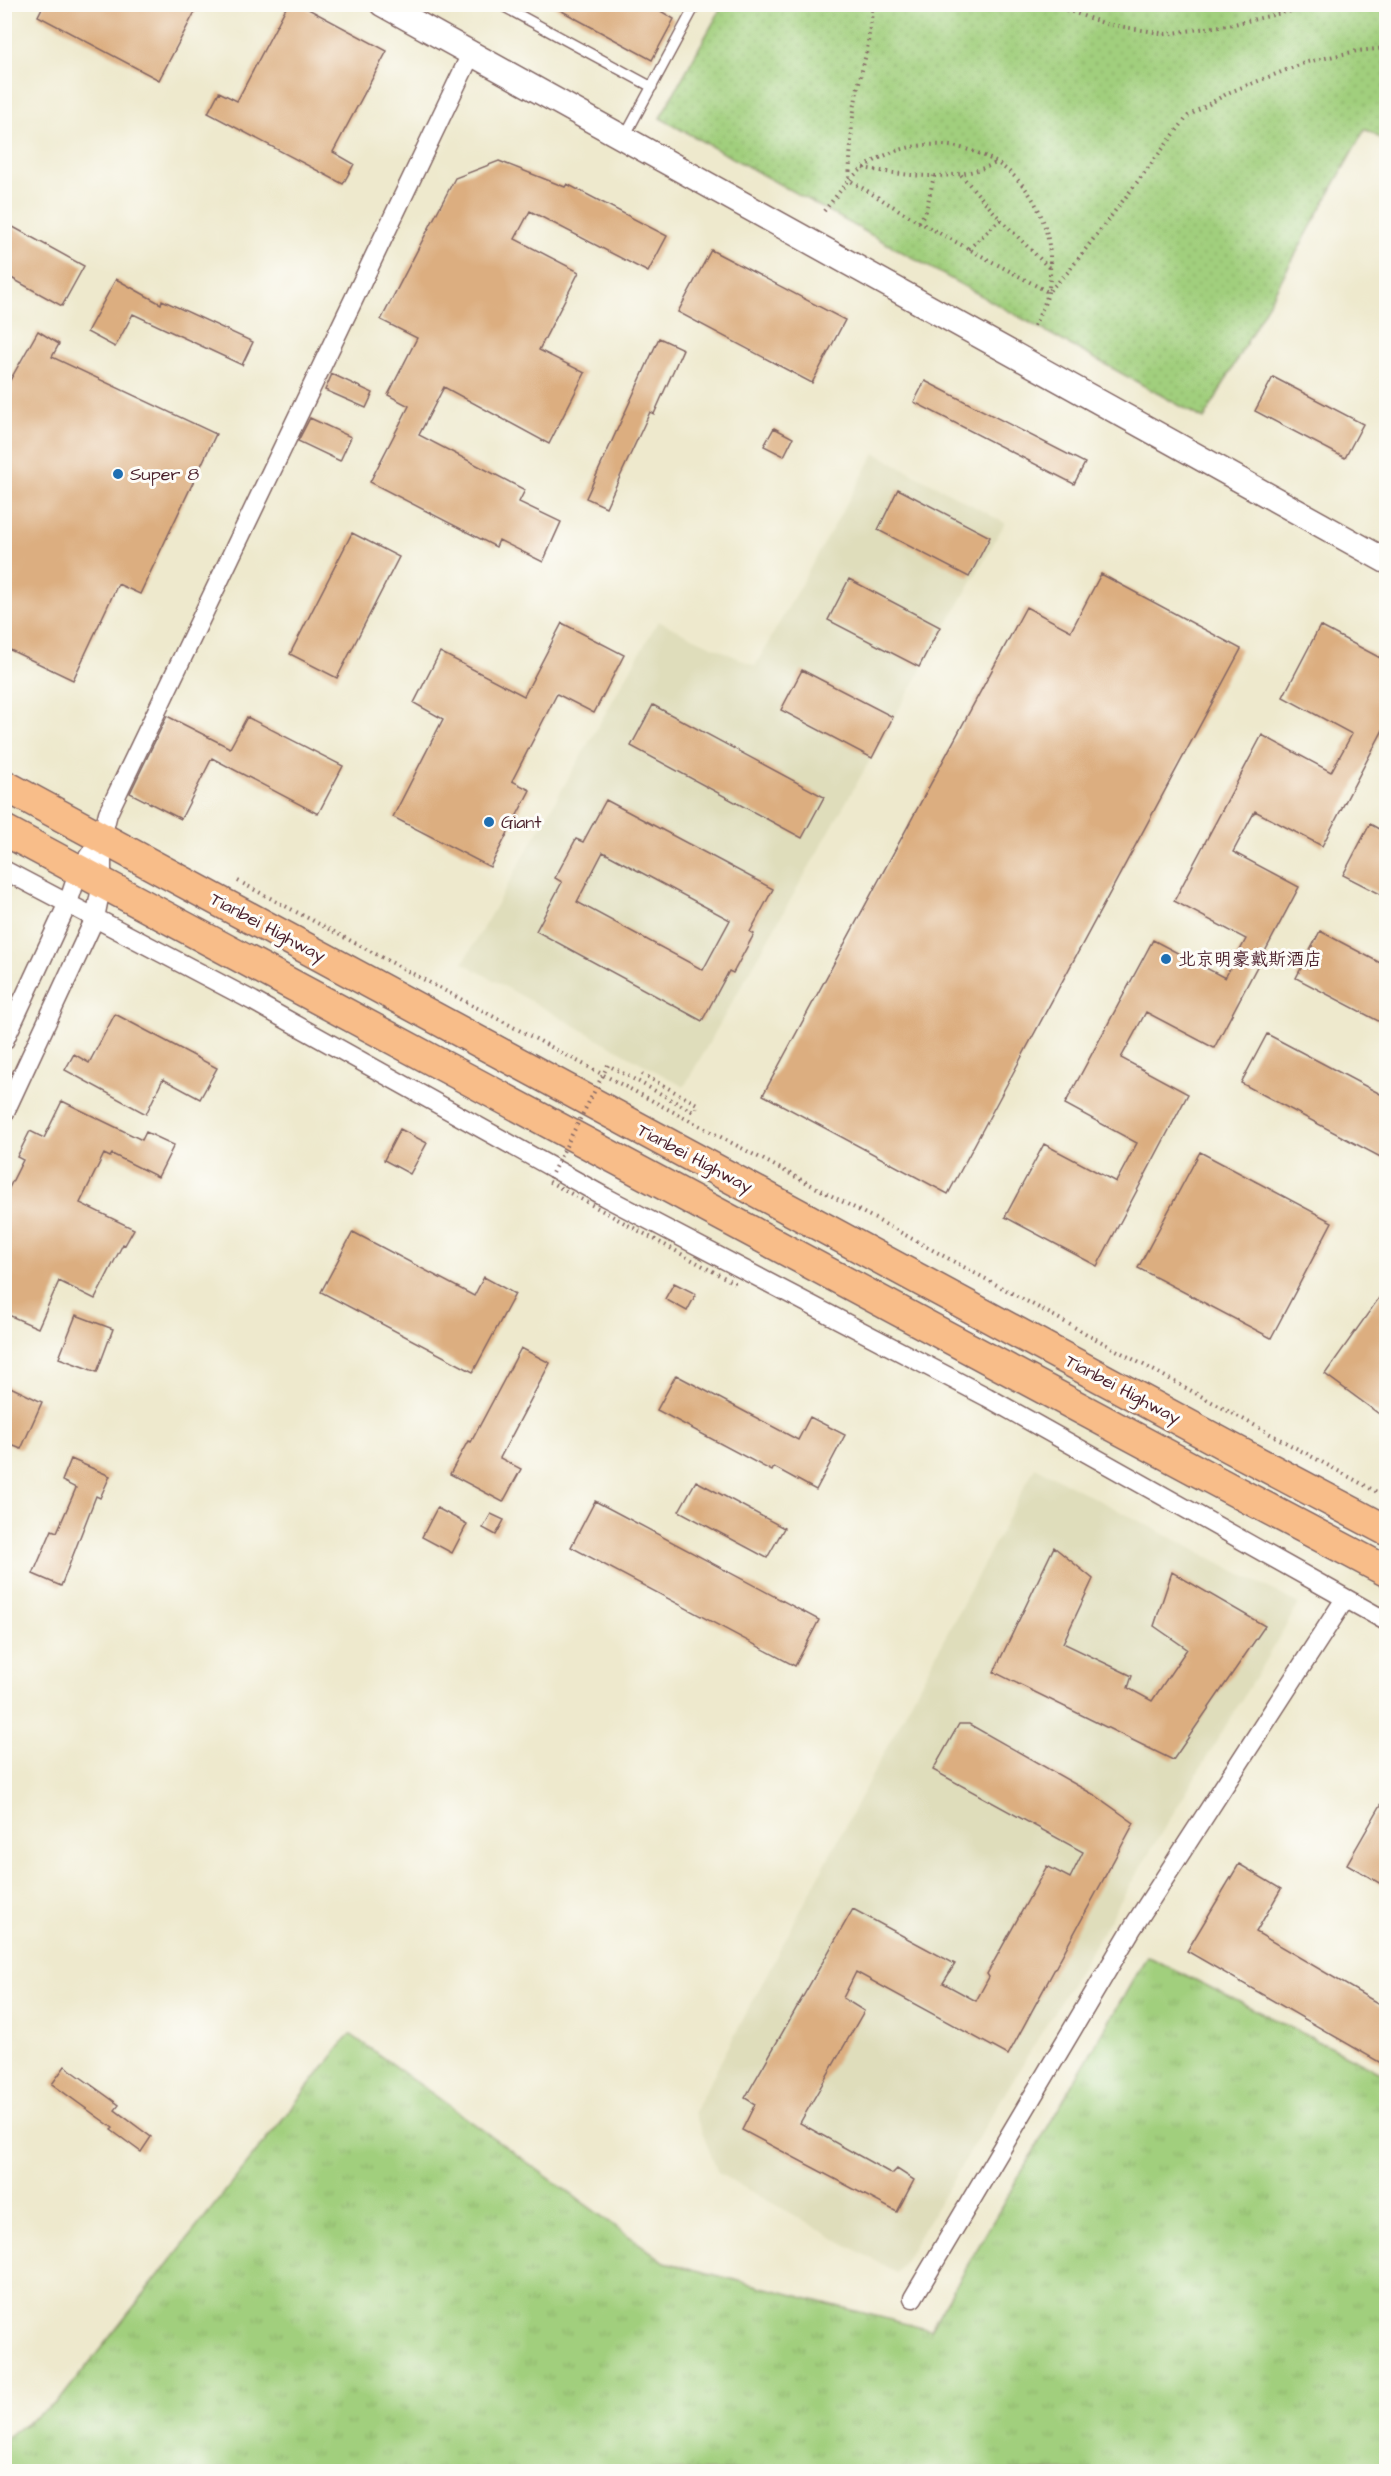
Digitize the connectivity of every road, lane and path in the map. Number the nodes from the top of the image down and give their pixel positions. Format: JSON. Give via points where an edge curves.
{"nodes":[{"id":1,"x":382,"y":4,"type":"edge"},
{"id":2,"x":499,"y":4,"type":"edge"},
{"id":3,"x":696,"y":4,"type":"edge"},
{"id":4,"x":873,"y":4,"type":"edge"},
{"id":5,"x":1049,"y":4,"type":"edge"},
{"id":6,"x":1367,"y":4,"type":"edge"},
{"id":7,"x":1386,"y":48,"type":"edge"},
{"id":8,"x":471,"y":54,"type":"junction"},
{"id":9,"x":652,"y":87,"type":"junction"},
{"id":10,"x":623,"y":140,"type":"junction"},
{"id":11,"x":996,"y":163,"type":"junction"},
{"id":12,"x":862,"y":167,"type":"junction"},
{"id":13,"x":934,"y":176,"type":"junction"},
{"id":14,"x":961,"y":176,"type":"junction"},
{"id":15,"x":849,"y":180,"type":"junction"},
{"id":16,"x":824,"y":211,"type":"dead end"},
{"id":17,"x":1000,"y":219,"type":"junction"},
{"id":18,"x":919,"y":222,"type":"junction"},
{"id":19,"x":969,"y":249,"type":"junction"},
{"id":20,"x":1051,"y":270,"type":"junction"},
{"id":21,"x":1048,"y":292,"type":"junction"},
{"id":22,"x":1034,"y":326,"type":"dead end"},
{"id":23,"x":1386,"y":561,"type":"edge"},
{"id":24,"x":4,"y":785,"type":"edge"},
{"id":25,"x":4,"y":830,"type":"edge"},
{"id":26,"x":102,"y":837,"type":"junction"},
{"id":27,"x":4,"y":870,"type":"edge"},
{"id":28,"x":91,"y":877,"type":"junction"},
{"id":29,"x":232,"y":878,"type":"dead end"},
{"id":30,"x":68,"y":903,"type":"junction"},
{"id":31,"x":95,"y":918,"type":"junction"},
{"id":32,"x":4,"y":1041,"type":"edge"},
{"id":33,"x":642,"y":1074,"type":"dead end"},
{"id":34,"x":4,"y":1114,"type":"edge"},
{"id":35,"x":736,"y":1284,"type":"dead end"},
{"id":36,"x":1386,"y":1497,"type":"edge"},
{"id":37,"x":1386,"y":1530,"type":"edge"},
{"id":38,"x":1386,"y":1571,"type":"edge"},
{"id":39,"x":1345,"y":1599,"type":"junction"},
{"id":40,"x":1386,"y":1621,"type":"edge"},
{"id":41,"x":913,"y":2298,"type":"dead end"}],
"edges":[{"from":1,"to":8,"type":"street"},
{"from":2,"to":9,"type":"lane"},
{"from":3,"to":9,"type":"lane"},
{"from":4,"to":15,"type":"path","via":[[852,123]]},
{"from":5,"to":6,"type":"path","via":[[1106,24],[1166,34],[1308,7]]},
{"from":7,"to":21,"type":"path","via":[[1307,62],[1230,92],[1188,116],[1068,272]]},
{"from":8,"to":10,"type":"street"},
{"from":8,"to":26,"type":"street","via":[[108,813]]},
{"from":9,"to":10,"type":"lane"},
{"from":10,"to":23,"type":"street"},
{"from":11,"to":12,"type":"path","via":[[977,152],[940,144],[910,146]]},
{"from":11,"to":14,"type":"path"},
{"from":11,"to":20,"type":"path","via":[[1028,190],[1042,214]]},
{"from":12,"to":13,"type":"path"},
{"from":12,"to":15,"type":"path"},
{"from":13,"to":14,"type":"path"},
{"from":13,"to":18,"type":"path","via":[[926,211]]},
{"from":14,"to":17,"type":"path"},
{"from":15,"to":16,"type":"path"},
{"from":15,"to":18,"type":"path"},
{"from":17,"to":19,"type":"path"},
{"from":17,"to":20,"type":"path"},
{"from":18,"to":19,"type":"path"},
{"from":19,"to":21,"type":"path"},
{"from":20,"to":21,"type":"path"},
{"from":21,"to":22,"type":"path"},
{"from":24,"to":26,"type":"main road","name":"Tianbei Highway"},
{"from":25,"to":28,"type":"main road","name":"Tianbei Highway"},
{"from":26,"to":28,"type":"street"},
{"from":26,"to":28,"type":"street"},
{"from":26,"to":37,"type":"main road","name":"Tianbei Highway"},
{"from":27,"to":30,"type":"street"},
{"from":28,"to":30,"type":"street"},
{"from":28,"to":31,"type":"street"},
{"from":28,"to":38,"type":"main road","name":"Tianbei Highway"},
{"from":29,"to":36,"type":"path","via":[[875,1219]]},
{"from":30,"to":31,"type":"street"},
{"from":30,"to":32,"type":"street"},
{"from":31,"to":34,"type":"street"},
{"from":31,"to":39,"type":"street","via":[[253,1001],[605,1197],[987,1397]]},
{"from":33,"to":35,"type":"path","bridge":true,"via":[[697,1104],[696,1109],[692,1111],[608,1065],[548,1181]]},
{"from":39,"to":40,"type":"street"},
{"from":39,"to":41,"type":"street","via":[[1133,1927]]}]}
